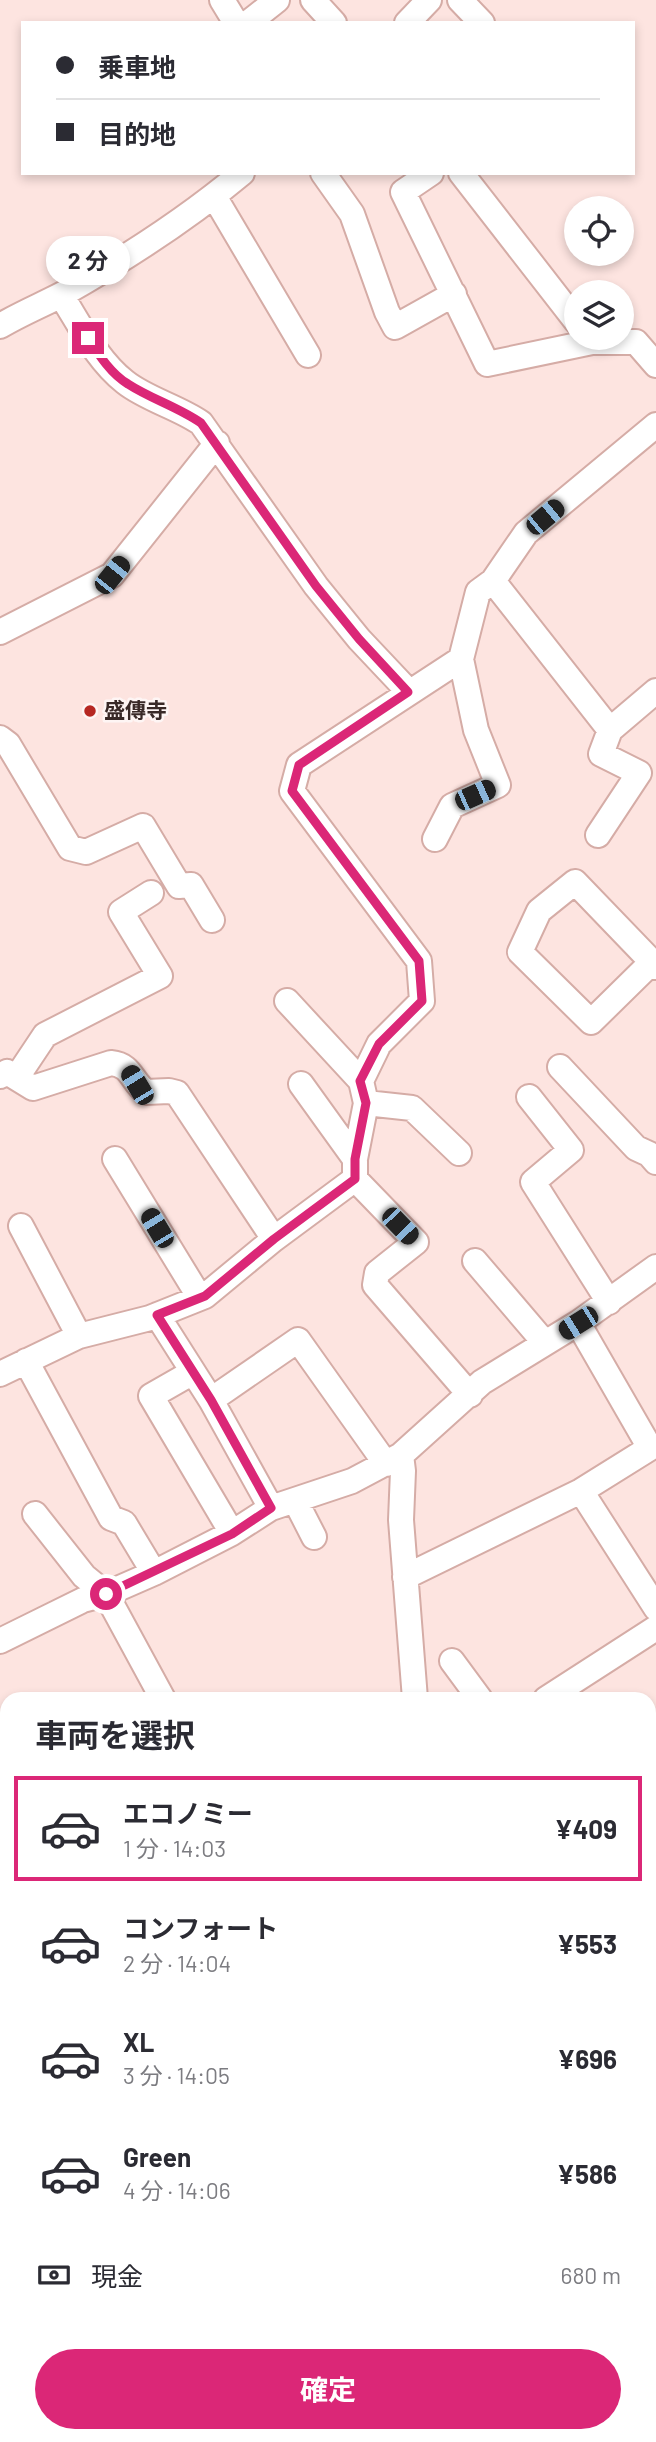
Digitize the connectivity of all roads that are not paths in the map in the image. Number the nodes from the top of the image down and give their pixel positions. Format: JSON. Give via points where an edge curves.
{"nodes":[{"id":1,"x":222,"y":0,"type":"edge"},
{"id":2,"x":277,"y":0,"type":"edge"},
{"id":3,"x":313,"y":0,"type":"edge"},
{"id":4,"x":460,"y":0,"type":"edge"},
{"id":5,"x":235,"y":21,"type":"edge"},
{"id":6,"x":251,"y":21,"type":"edge"},
{"id":7,"x":332,"y":21,"type":"edge"},
{"id":8,"x":480,"y":21,"type":"edge"},
{"id":9,"x":240,"y":175,"type":"edge"},
{"id":10,"x":324,"y":175,"type":"edge"},
{"id":11,"x":429,"y":175,"type":"edge"},
{"id":12,"x":463,"y":175,"type":"edge"},
{"id":13,"x":215,"y":196,"type":"junction"},
{"id":14,"x":454,"y":294,"type":"junction"},
{"id":15,"x":61,"y":295,"type":"junction"},
{"id":16,"x":564,"y":306,"type":"edge"},
{"id":17,"x":0,"y":326,"type":"edge"},
{"id":18,"x":634,"y":342,"type":"edge"},
{"id":19,"x":564,"y":346,"type":"edge"},
{"id":20,"x":308,"y":355,"type":"dead end"},
{"id":21,"x":656,"y":365,"type":"edge"},
{"id":22,"x":656,"y":425,"type":"edge"},
{"id":23,"x":217,"y":443,"type":"junction"},
{"id":24,"x":493,"y":581,"type":"junction"},
{"id":25,"x":0,"y":632,"type":"edge"},
{"id":26,"x":461,"y":659,"type":"junction"},
{"id":27,"x":656,"y":691,"type":"edge"},
{"id":28,"x":408,"y":692,"type":"junction"},
{"id":29,"x":610,"y":730,"type":"junction"},
{"id":30,"x":0,"y":738,"type":"edge"},
{"id":31,"x":598,"y":835,"type":"dead end"},
{"id":32,"x":435,"y":839,"type":"dead end"},
{"id":33,"x":150,"y":893,"type":"dead end"},
{"id":34,"x":212,"y":920,"type":"dead end"},
{"id":35,"x":654,"y":965,"type":"edge"},
{"id":36,"x":287,"y":1001,"type":"dead end"},
{"id":37,"x":560,"y":1066,"type":"dead end"},
{"id":38,"x":9,"y":1076,"type":"edge"},
{"id":39,"x":300,"y":1084,"type":"dead end"},
{"id":40,"x":363,"y":1092,"type":"junction"},
{"id":41,"x":529,"y":1097,"type":"dead end"},
{"id":42,"x":459,"y":1153,"type":"dead end"},
{"id":43,"x":115,"y":1158,"type":"dead end"},
{"id":44,"x":656,"y":1163,"type":"edge"},
{"id":45,"x":355,"y":1169,"type":"junction"},
{"id":46,"x":21,"y":1226,"type":"dead end"},
{"id":47,"x":274,"y":1239,"type":"junction"},
{"id":48,"x":475,"y":1261,"type":"dead end"},
{"id":49,"x":656,"y":1267,"type":"edge"},
{"id":50,"x":200,"y":1298,"type":"junction"},
{"id":51,"x":609,"y":1301,"type":"junction"},
{"id":52,"x":157,"y":1315,"type":"junction"},
{"id":53,"x":578,"y":1323,"type":"junction"},
{"id":54,"x":79,"y":1336,"type":"junction"},
{"id":55,"x":545,"y":1343,"type":"junction"},
{"id":56,"x":26,"y":1361,"type":"junction"},
{"id":57,"x":193,"y":1372,"type":"junction"},
{"id":58,"x":0,"y":1374,"type":"edge"},
{"id":59,"x":470,"y":1395,"type":"junction"},
{"id":60,"x":211,"y":1400,"type":"junction"},
{"id":61,"x":393,"y":1459,"type":"junction"},
{"id":62,"x":581,"y":1491,"type":"junction"},
{"id":63,"x":295,"y":1500,"type":"junction"},
{"id":64,"x":271,"y":1508,"type":"junction"},
{"id":65,"x":35,"y":1514,"type":"dead end"},
{"id":66,"x":232,"y":1534,"type":"junction"},
{"id":67,"x":313,"y":1536,"type":"dead end"},
{"id":68,"x":154,"y":1573,"type":"junction"},
{"id":69,"x":404,"y":1577,"type":"junction"},
{"id":70,"x":106,"y":1594,"type":"junction"},
{"id":71,"x":656,"y":1608,"type":"edge"},
{"id":72,"x":656,"y":1628,"type":"edge"},
{"id":73,"x":5,"y":1631,"type":"edge"},
{"id":74,"x":452,"y":1661,"type":"dead end"},
{"id":75,"x":159,"y":1692,"type":"edge"},
{"id":76,"x":414,"y":1692,"type":"edge"},
{"id":77,"x":475,"y":1692,"type":"edge"},
{"id":78,"x":557,"y":1692,"type":"edge"}],
"edges":[{"from":1,"to":5,"type":"street"},
{"from":2,"to":6,"type":"street"},
{"from":3,"to":7,"type":"street"},
{"from":4,"to":8,"type":"street"},
{"from":9,"to":13,"type":"street"},
{"from":10,"to":14,"type":"street","via":[[352,214],[395,327]]},
{"from":11,"to":14,"type":"street","via":[[403,192]]},
{"from":12,"to":16,"type":"street"},
{"from":13,"to":15,"type":"street"},
{"from":13,"to":20,"type":"street"},
{"from":14,"to":19,"type":"street","via":[[487,363]]},
{"from":15,"to":17,"type":"street"},
{"from":15,"to":23,"type":"street","via":[[102,360],[126,383],[191,416]]},
{"from":18,"to":21,"type":"street"},
{"from":22,"to":24,"type":"street","via":[[526,533]]},
{"from":23,"to":25,"type":"street","via":[[112,575]]},
{"from":23,"to":28,"type":"street","via":[[316,586]]},
{"from":24,"to":26,"type":"street","via":[[478,592]]},
{"from":24,"to":29,"type":"street"},
{"from":26,"to":28,"type":"street"},
{"from":26,"to":32,"type":"street","via":[[475,730],[498,785],[452,806]]},
{"from":27,"to":29,"type":"street"},
{"from":28,"to":40,"type":"street","via":[[299,765],[292,791],[419,961],[422,1001],[379,1044]]},
{"from":29,"to":31,"type":"street","via":[[601,754],[639,773]]},
{"from":30,"to":34,"type":"street","via":[[8,744],[70,848],[86,852],[143,826],[179,886],[191,885]]},
{"from":33,"to":38,"type":"street","via":[[121,912],[160,976],[45,1035]]},
{"from":35,"to":35,"type":"street","via":[[575,882],[539,911],[520,952],[591,1023]]},
{"from":36,"to":40,"type":"street"},
{"from":37,"to":44,"type":"street","via":[[636,1148]]},
{"from":38,"to":47,"type":"street","via":[[33,1088],[111,1063],[122,1064],[146,1092],[177,1093]]},
{"from":39,"to":45,"type":"street"},
{"from":40,"to":42,"type":"street","via":[[412,1108]]},
{"from":40,"to":45,"type":"street"},
{"from":41,"to":51,"type":"street","via":[[571,1150],[533,1182]]},
{"from":43,"to":50,"type":"street"},
{"from":45,"to":47,"type":"street"},
{"from":45,"to":59,"type":"street","via":[[416,1242],[377,1273],[375,1285]]},
{"from":46,"to":54,"type":"street"},
{"from":47,"to":50,"type":"street"},
{"from":48,"to":55,"type":"street"},
{"from":49,"to":51,"type":"street"},
{"from":50,"to":52,"type":"street"},
{"from":51,"to":53,"type":"street"},
{"from":52,"to":54,"type":"street"},
{"from":52,"to":57,"type":"street"},
{"from":53,"to":55,"type":"street"},
{"from":53,"to":62,"type":"street","via":[[650,1448]]},
{"from":54,"to":56,"type":"street"},
{"from":55,"to":59,"type":"street","via":[[482,1382]]},
{"from":56,"to":58,"type":"street"},
{"from":56,"to":68,"type":"street","via":[[111,1518],[124,1523]]},
{"from":57,"to":60,"type":"street"},
{"from":57,"to":66,"type":"street","via":[[151,1396]]},
{"from":59,"to":61,"type":"street"},
{"from":60,"to":61,"type":"street","via":[[298,1340]]},
{"from":60,"to":64,"type":"street"},
{"from":61,"to":63,"type":"street","via":[[352,1481]]},
{"from":61,"to":69,"type":"street","via":[[403,1471]]},
{"from":62,"to":69,"type":"street"},
{"from":62,"to":71,"type":"street"},
{"from":63,"to":64,"type":"street"},
{"from":63,"to":67,"type":"street"},
{"from":64,"to":66,"type":"street"},
{"from":65,"to":70,"type":"street","via":[[84,1576]]},
{"from":66,"to":68,"type":"street"},
{"from":68,"to":70,"type":"street"},
{"from":69,"to":76,"type":"street"},
{"from":70,"to":73,"type":"street"},
{"from":70,"to":75,"type":"street"},
{"from":72,"to":78,"type":"street"},
{"from":74,"to":77,"type":"street"}]}
